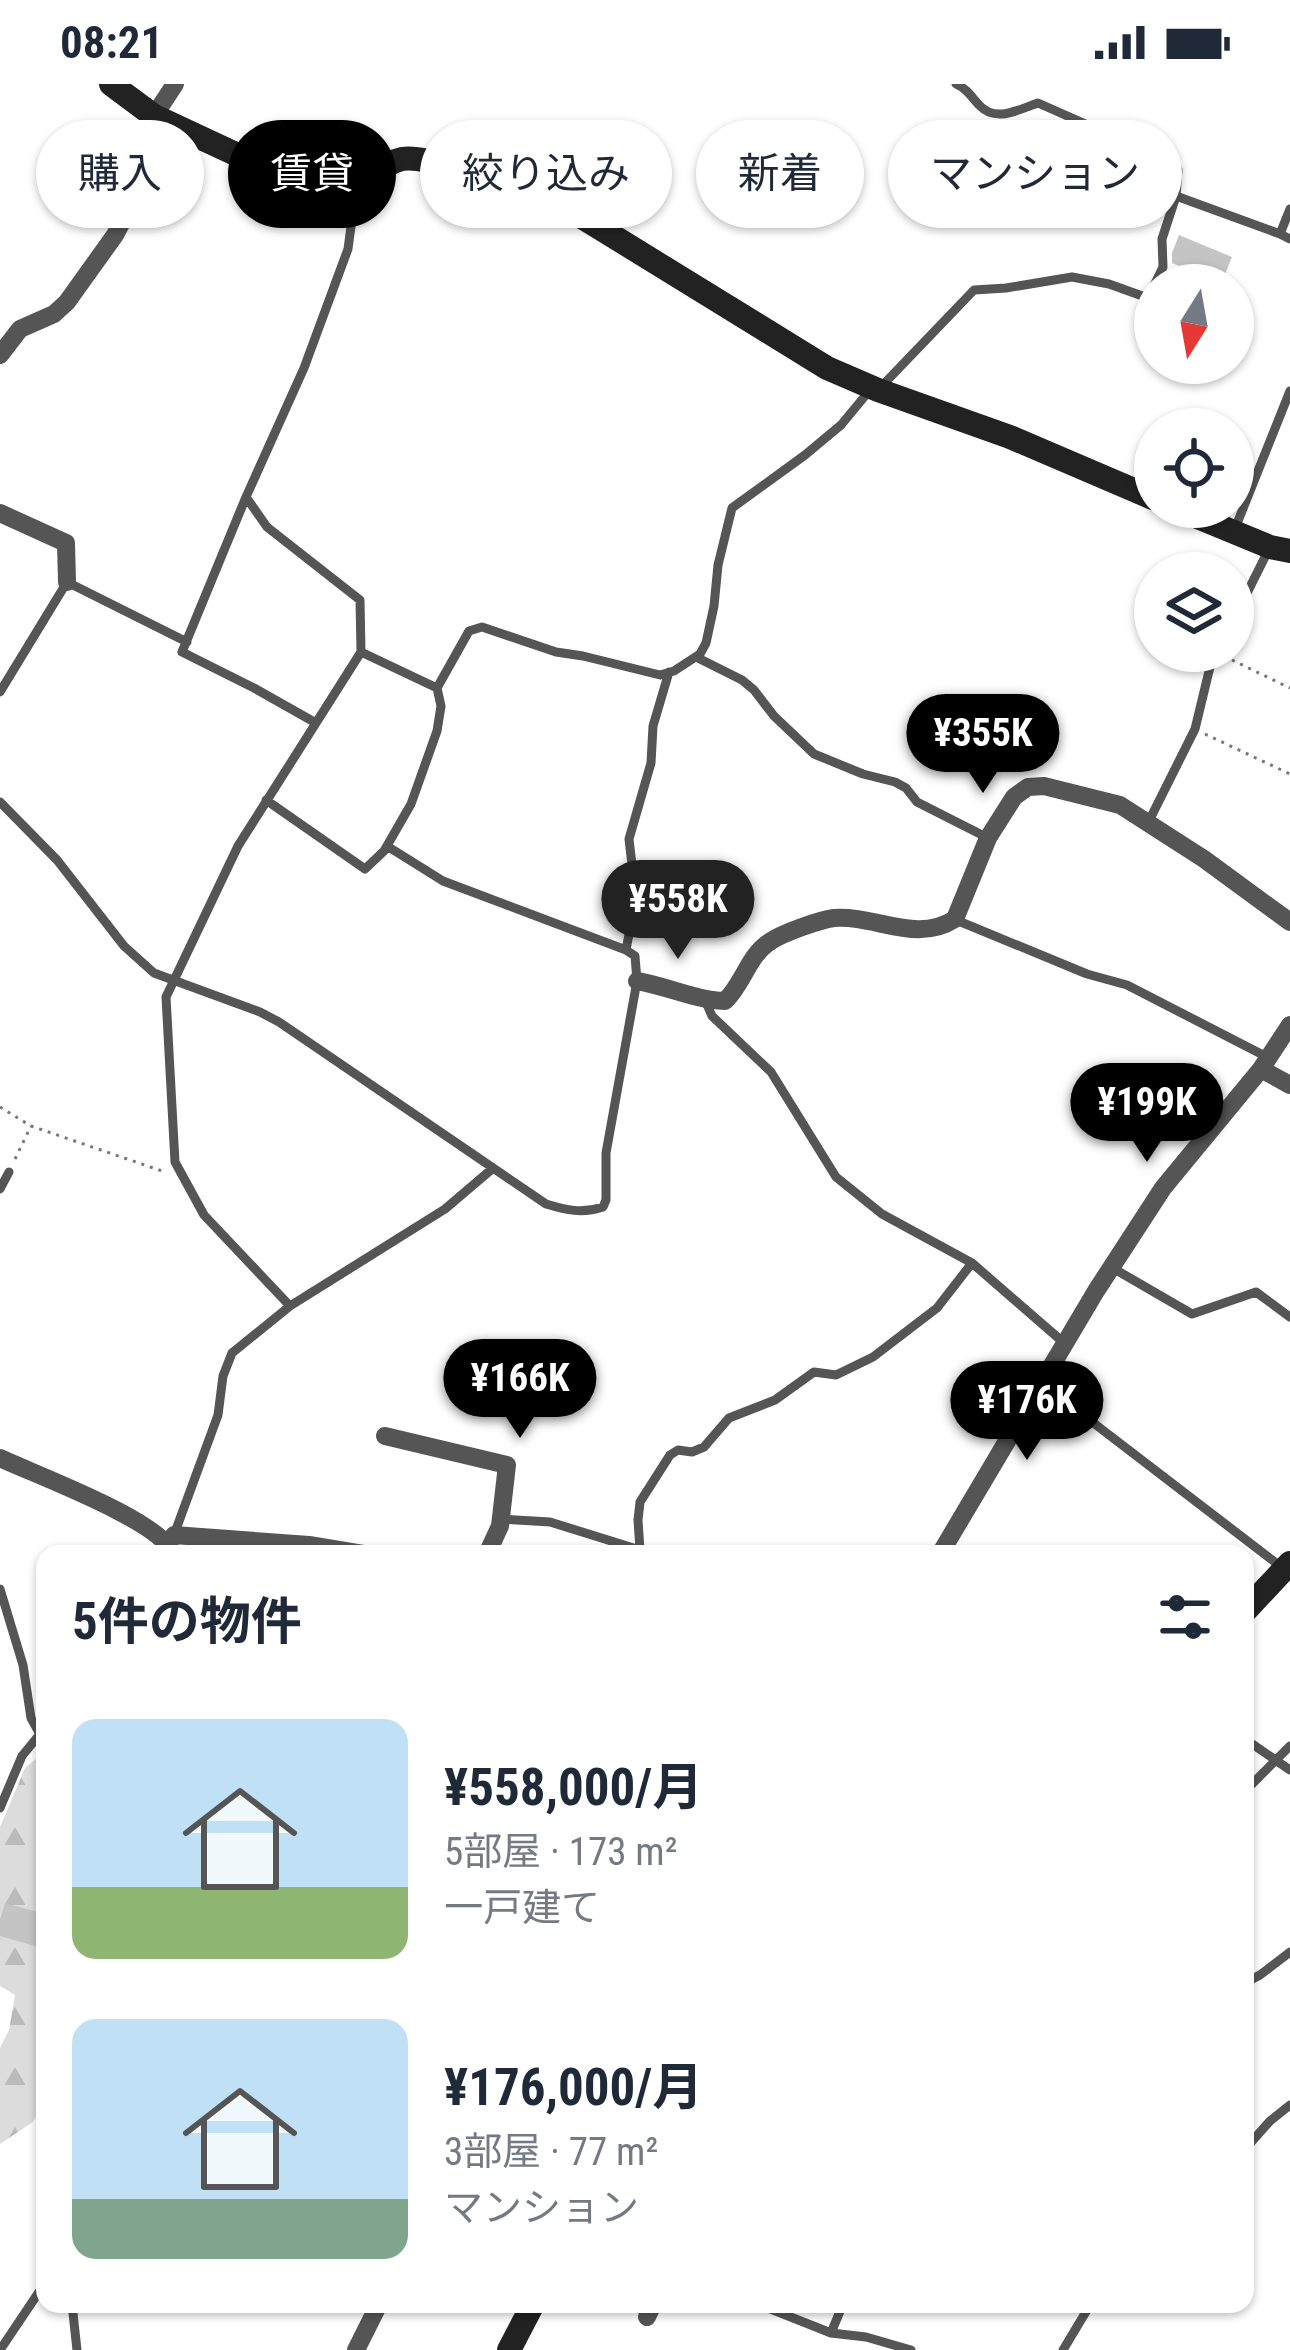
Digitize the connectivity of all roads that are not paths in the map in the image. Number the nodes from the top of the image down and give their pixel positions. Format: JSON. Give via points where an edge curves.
{"nodes":[{"id":1,"x":111,"y":84,"type":"edge"},
{"id":2,"x":175,"y":84,"type":"edge"},
{"id":3,"x":956,"y":84,"type":"edge"},
{"id":4,"x":154,"y":116,"type":"junction"},
{"id":5,"x":1076,"y":120,"type":"edge"},
{"id":6,"x":228,"y":150,"type":"edge"},
{"id":7,"x":396,"y":161,"type":"edge"},
{"id":8,"x":1182,"y":198,"type":"edge"},
{"id":9,"x":1290,"y":208,"type":"edge"},
{"id":10,"x":350,"y":228,"type":"edge"},
{"id":11,"x":1166,"y":228,"type":"edge"},
{"id":12,"x":1285,"y":237,"type":"edge"},
{"id":13,"x":0,"y":355,"type":"edge"},
{"id":14,"x":878,"y":390,"type":"junction"},
{"id":15,"x":1290,"y":392,"type":"edge"},
{"id":16,"x":1134,"y":490,"type":"edge"},
{"id":17,"x":246,"y":497,"type":"junction"},
{"id":18,"x":0,"y":513,"type":"edge"},
{"id":19,"x":1222,"y":528,"type":"edge"},
{"id":20,"x":1234,"y":533,"type":"junction"},
{"id":21,"x":1280,"y":549,"type":"edge"},
{"id":22,"x":67,"y":582,"type":"junction"},
{"id":23,"x":1254,"y":589,"type":"edge"},
{"id":24,"x":187,"y":642,"type":"junction"},
{"id":25,"x":362,"y":652,"type":"junction"},
{"id":26,"x":696,"y":657,"type":"junction"},
{"id":27,"x":669,"y":672,"type":"junction"},
{"id":28,"x":1209,"y":672,"type":"edge"},
{"id":29,"x":437,"y":688,"type":"junction"},
{"id":30,"x":0,"y":692,"type":"edge"},
{"id":31,"x":316,"y":723,"type":"junction"},
{"id":32,"x":266,"y":800,"type":"junction"},
{"id":33,"x":0,"y":802,"type":"edge"},
{"id":34,"x":1149,"y":821,"type":"junction"},
{"id":35,"x":988,"y":838,"type":"junction"},
{"id":36,"x":387,"y":846,"type":"junction"},
{"id":37,"x":955,"y":919,"type":"junction"},
{"id":38,"x":1290,"y":922,"type":"edge"},
{"id":39,"x":626,"y":950,"type":"junction"},
{"id":40,"x":637,"y":981,"type":"junction"},
{"id":41,"x":171,"y":982,"type":"junction"},
{"id":42,"x":705,"y":1000,"type":"junction"},
{"id":43,"x":1290,"y":1025,"type":"edge"},
{"id":44,"x":1265,"y":1064,"type":"junction"},
{"id":45,"x":1290,"y":1085,"type":"edge"},
{"id":46,"x":492,"y":1169,"type":"junction"},
{"id":47,"x":9,"y":1172,"type":"road end"},
{"id":48,"x":0,"y":1189,"type":"edge"},
{"id":49,"x":972,"y":1263,"type":"junction"},
{"id":50,"x":1111,"y":1267,"type":"junction"},
{"id":51,"x":290,"y":1306,"type":"junction"},
{"id":52,"x":1290,"y":1317,"type":"edge"},
{"id":53,"x":1064,"y":1343,"type":"junction"},
{"id":54,"x":1039,"y":1388,"type":"junction"},
{"id":55,"x":385,"y":1436,"type":"dead end"},
{"id":56,"x":0,"y":1458,"type":"edge"},
{"id":57,"x":501,"y":1519,"type":"junction"},
{"id":58,"x":168,"y":1545,"type":"edge"},
{"id":59,"x":171,"y":1545,"type":"edge"},
{"id":60,"x":491,"y":1545,"type":"edge"},
{"id":61,"x":619,"y":1545,"type":"edge"},
{"id":62,"x":640,"y":1545,"type":"edge"},
{"id":63,"x":945,"y":1545,"type":"edge"},
{"id":64,"x":1287,"y":1566,"type":"edge"},
{"id":65,"x":0,"y":1589,"type":"edge"},
{"id":66,"x":1254,"y":1601,"type":"edge"},
{"id":67,"x":36,"y":1726,"type":"edge"},
{"id":68,"x":36,"y":1743,"type":"edge"},
{"id":69,"x":1254,"y":1745,"type":"edge"},
{"id":70,"x":1290,"y":1746,"type":"edge"},
{"id":71,"x":1277,"y":1760,"type":"junction"},
{"id":72,"x":1290,"y":1770,"type":"edge"},
{"id":73,"x":1254,"y":1782,"type":"edge"},
{"id":74,"x":0,"y":1808,"type":"edge"},
{"id":75,"x":1290,"y":1952,"type":"edge"},
{"id":76,"x":1254,"y":1979,"type":"edge"},
{"id":77,"x":1290,"y":2105,"type":"edge"},
{"id":78,"x":1254,"y":2139,"type":"edge"},
{"id":79,"x":36,"y":2296,"type":"edge"},
{"id":80,"x":73,"y":2313,"type":"edge"},
{"id":81,"x":374,"y":2313,"type":"edge"},
{"id":82,"x":530,"y":2313,"type":"edge"},
{"id":83,"x":781,"y":2313,"type":"edge"},
{"id":84,"x":839,"y":2313,"type":"edge"},
{"id":85,"x":1087,"y":2313,"type":"edge"},
{"id":86,"x":831,"y":2333,"type":"junction"},
{"id":87,"x":517,"y":2347,"type":"edge"},
{"id":88,"x":0,"y":2350,"type":"edge"},
{"id":89,"x":77,"y":2350,"type":"edge"},
{"id":90,"x":356,"y":2350,"type":"edge"},
{"id":91,"x":911,"y":2350,"type":"edge"},
{"id":92,"x":1063,"y":2350,"type":"edge"}],
"edges":[{"from":1,"to":4,"type":"street"},
{"from":2,"to":4,"type":"street"},
{"from":3,"to":5,"type":"lane","via":[[996,116],[1038,103]]},
{"from":4,"to":6,"type":"street"},
{"from":4,"to":13,"type":"street","via":[[115,235],[67,302],[20,329]]},
{"from":7,"to":14,"type":"street","via":[[433,162],[577,214],[827,368]]},
{"from":8,"to":12,"type":"lane"},
{"from":9,"to":12,"type":"lane"},
{"from":10,"to":17,"type":"lane","via":[[304,368]]},
{"from":11,"to":14,"type":"lane","via":[[1163,267],[1148,298],[1072,277],[974,290]]},
{"from":14,"to":16,"type":"street"},
{"from":14,"to":26,"type":"lane","via":[[733,508],[706,643]]},
{"from":15,"to":20,"type":"lane"},
{"from":17,"to":24,"type":"lane"},
{"from":17,"to":25,"type":"lane","via":[[267,527],[360,600]]},
{"from":18,"to":22,"type":"street","via":[[66,542]]},
{"from":19,"to":20,"type":"street"},
{"from":20,"to":21,"type":"street"},
{"from":21,"to":23,"type":"lane"},
{"from":22,"to":24,"type":"lane"},
{"from":22,"to":30,"type":"lane"},
{"from":24,"to":31,"type":"lane","via":[[182,652]]},
{"from":25,"to":29,"type":"lane"},
{"from":25,"to":31,"type":"lane"},
{"from":26,"to":27,"type":"lane"},
{"from":26,"to":35,"type":"lane","via":[[742,680],[814,754],[896,782],[917,802]]},
{"from":27,"to":29,"type":"lane","via":[[556,652],[482,628],[469,631]]},
{"from":27,"to":39,"type":"lane","via":[[629,839],[634,890]]},
{"from":28,"to":34,"type":"lane","via":[[1195,729]]},
{"from":29,"to":36,"type":"lane","via":[[437,731]]},
{"from":31,"to":32,"type":"lane"},
{"from":32,"to":36,"type":"lane","via":[[365,869]]},
{"from":32,"to":41,"type":"lane"},
{"from":33,"to":41,"type":"lane","via":[[124,946]]},
{"from":34,"to":35,"type":"street","via":[[1044,785],[1015,797]]},
{"from":34,"to":38,"type":"street"},
{"from":35,"to":37,"type":"street"},
{"from":36,"to":39,"type":"lane","via":[[443,881]]},
{"from":37,"to":42,"type":"street","via":[[922,931],[831,918],[772,939],[725,1001]]},
{"from":37,"to":44,"type":"lane","via":[[1127,985]]},
{"from":39,"to":40,"type":"lane","via":[[635,956]]},
{"from":40,"to":42,"type":"street"},
{"from":40,"to":46,"type":"lane","via":[[602,1207],[546,1204]]},
{"from":41,"to":46,"type":"lane","via":[[279,1022]]},
{"from":41,"to":51,"type":"lane","via":[[175,1162],[204,1215]]},
{"from":42,"to":49,"type":"lane","via":[[771,1072],[836,1178],[882,1214]]},
{"from":43,"to":44,"type":"street"},
{"from":44,"to":45,"type":"street"},
{"from":44,"to":50,"type":"street","via":[[1162,1188]]},
{"from":46,"to":51,"type":"lane","via":[[445,1209]]},
{"from":47,"to":48,"type":"lane"},
{"from":49,"to":53,"type":"lane"},
{"from":49,"to":62,"type":"lane","via":[[937,1308],[873,1357],[836,1375],[814,1372],[776,1400],[729,1418],[704,1447],[670,1455],[640,1502]]},
{"from":50,"to":52,"type":"lane","via":[[1192,1314],[1256,1292]]},
{"from":50,"to":53,"type":"street"},
{"from":51,"to":59,"type":"lane","via":[[232,1353]]},
{"from":53,"to":54,"type":"street"},
{"from":54,"to":63,"type":"street"},
{"from":54,"to":64,"type":"lane"},
{"from":55,"to":57,"type":"street","via":[[507,1465]]},
{"from":56,"to":58,"type":"street","via":[[145,1524]]},
{"from":57,"to":60,"type":"street"},
{"from":57,"to":61,"type":"lane","via":[[550,1522]]},
{"from":64,"to":66,"type":"street"},
{"from":65,"to":67,"type":"lane"},
{"from":68,"to":74,"type":"lane","via":[[22,1756]]},
{"from":69,"to":71,"type":"lane"},
{"from":70,"to":71,"type":"lane"},
{"from":71,"to":72,"type":"lane"},
{"from":71,"to":73,"type":"lane"},
{"from":75,"to":76,"type":"lane"},
{"from":77,"to":78,"type":"lane"},
{"from":79,"to":88,"type":"lane"},
{"from":80,"to":89,"type":"lane"},
{"from":81,"to":90,"type":"street"},
{"from":82,"to":87,"type":"street"},
{"from":83,"to":86,"type":"lane"},
{"from":84,"to":86,"type":"lane"},
{"from":85,"to":92,"type":"lane"},
{"from":86,"to":91,"type":"lane"}]}
